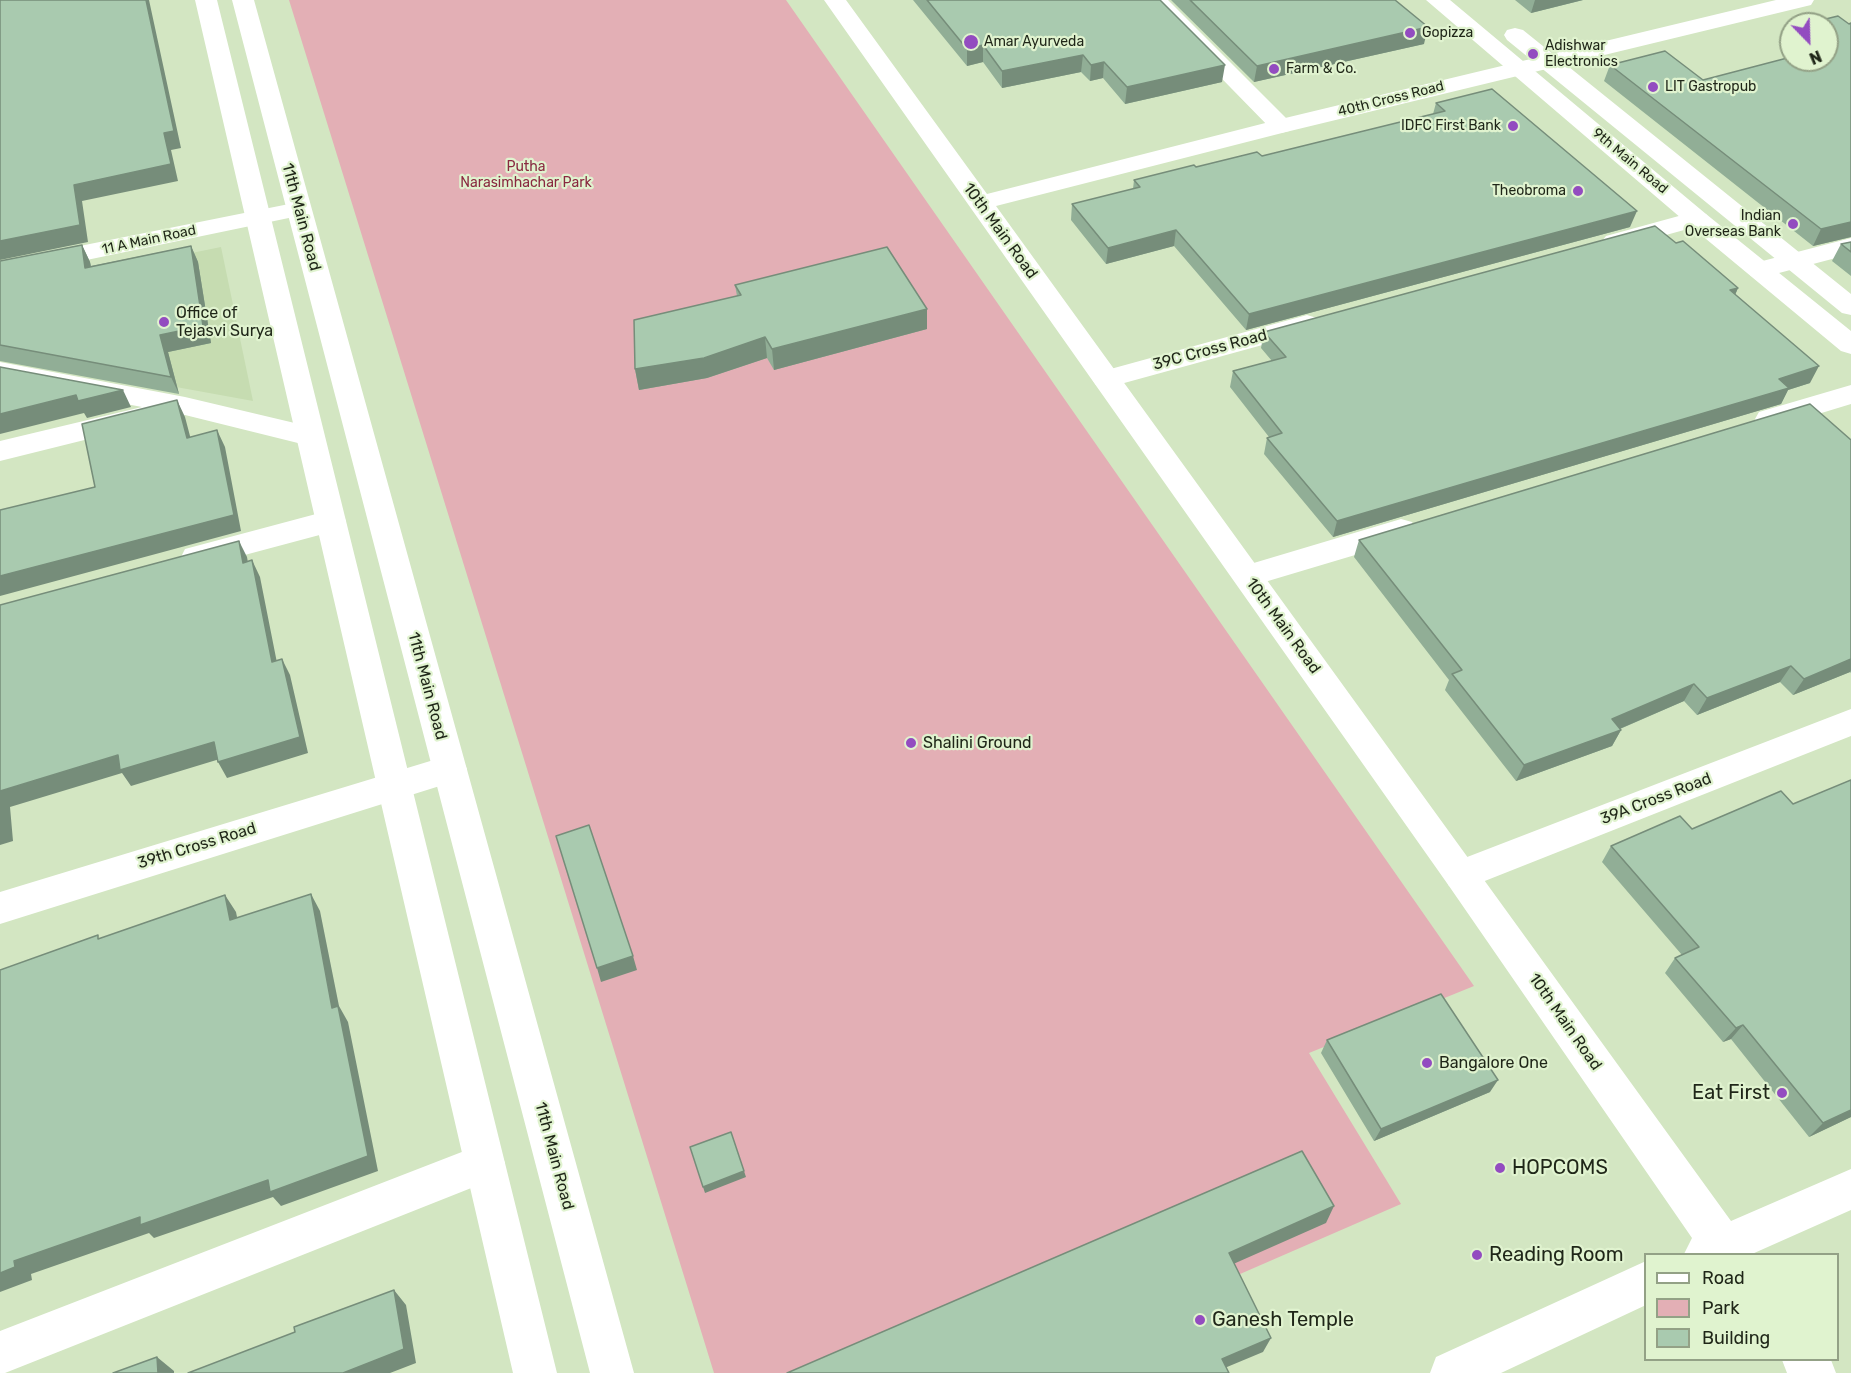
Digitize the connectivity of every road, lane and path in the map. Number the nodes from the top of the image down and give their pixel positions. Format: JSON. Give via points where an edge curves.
{"nodes":[{"id":1,"x":206,"y":0,"type":"edge"},
{"id":2,"x":243,"y":0,"type":"edge"},
{"id":3,"x":835,"y":0,"type":"edge"},
{"id":4,"x":1156,"y":0,"type":"edge"},
{"id":5,"x":1437,"y":0,"type":"edge"},
{"id":6,"x":1803,"y":0,"type":"edge"},
{"id":7,"x":1483,"y":9,"type":"edge"},
{"id":8,"x":1548,"y":61,"type":"junction"},
{"id":9,"x":1520,"y":68,"type":"junction"},
{"id":10,"x":1281,"y":126,"type":"junction"},
{"id":11,"x":980,"y":203,"type":"junction"},
{"id":12,"x":298,"y":209,"type":"junction"},
{"id":13,"x":258,"y":217,"type":"junction"},
{"id":14,"x":1697,"y":219,"type":"junction"},
{"id":15,"x":1851,"y":246,"type":"edge"},
{"id":16,"x":1593,"y":247,"type":"edge"},
{"id":17,"x":1794,"y":261,"type":"junction"},
{"id":18,"x":0,"y":270,"type":"edge"},
{"id":19,"x":1760,"y":270,"type":"junction"},
{"id":20,"x":1851,"y":308,"type":"edge"},
{"id":21,"x":1326,"y":319,"type":"edge"},
{"id":22,"x":1851,"y":345,"type":"edge"},
{"id":23,"x":0,"y":371,"type":"edge"},
{"id":24,"x":1106,"y":379,"type":"junction"},
{"id":25,"x":1851,"y":394,"type":"edge"},
{"id":26,"x":185,"y":406,"type":"junction"},
{"id":27,"x":1749,"y":425,"type":"edge"},
{"id":28,"x":310,"y":436,"type":"junction"},
{"id":29,"x":0,"y":451,"type":"edge"},
{"id":30,"x":331,"y":521,"type":"junction"},
{"id":31,"x":1430,"y":521,"type":"edge"},
{"id":32,"x":170,"y":565,"type":"edge"},
{"id":33,"x":1248,"y":576,"type":"junction"},
{"id":34,"x":1851,"y":722,"type":"edge"},
{"id":35,"x":450,"y":769,"type":"junction"},
{"id":36,"x":394,"y":784,"type":"junction"},
{"id":37,"x":1462,"y":875,"type":"junction"},
{"id":38,"x":0,"y":908,"type":"edge"},
{"id":39,"x":484,"y":1163,"type":"junction"},
{"id":40,"x":1851,"y":1189,"type":"edge"},
{"id":41,"x":1719,"y":1252,"type":"edge"},
{"id":42,"x":1644,"y":1283,"type":"edge"},
{"id":43,"x":0,"y":1353,"type":"edge"},
{"id":44,"x":535,"y":1373,"type":"edge"},
{"id":45,"x":612,"y":1373,"type":"edge"},
{"id":46,"x":1452,"y":1373,"type":"edge"}],
"edges":[{"from":1,"to":13,"type":"street"},
{"from":2,"to":12,"type":"street","name":"11th Main Road"},
{"from":3,"to":11,"type":"street","name":"10th Main Road"},
{"from":4,"to":10,"type":"street"},
{"from":5,"to":9,"type":"street","name":"9th Main Road"},
{"from":6,"to":8,"type":"street","name":"40th Cross Road"},
{"from":7,"to":8,"type":"street","name":"9th Main Road"},
{"from":8,"to":9,"type":"street","name":"40th Cross Road"},
{"from":8,"to":17,"type":"street","name":"9th Main Road"},
{"from":9,"to":10,"type":"street","name":"40th Cross Road"},
{"from":9,"to":14,"type":"street","name":"9th Main Road"},
{"from":10,"to":11,"type":"street","name":"40th Cross Road"},
{"from":11,"to":24,"type":"street","name":"10th Main Road"},
{"from":12,"to":13,"type":"street","name":"11 A Main Road"},
{"from":12,"to":35,"type":"street","name":"11th Main Road"},
{"from":13,"to":18,"type":"street","name":"11 A Main Road"},
{"from":13,"to":28,"type":"street"},
{"from":14,"to":16,"type":"street"},
{"from":14,"to":19,"type":"street","name":"9th Main Road"},
{"from":15,"to":17,"type":"street"},
{"from":17,"to":19,"type":"street"},
{"from":17,"to":20,"type":"street","name":"9th Main Road"},
{"from":19,"to":22,"type":"street","name":"9th Main Road"},
{"from":21,"to":24,"type":"street","name":"39C Cross Road"},
{"from":23,"to":26,"type":"street"},
{"from":24,"to":33,"type":"street","name":"10th Main Road"},
{"from":25,"to":27,"type":"street"},
{"from":26,"to":28,"type":"street"},
{"from":26,"to":29,"type":"street"},
{"from":28,"to":30,"type":"street"},
{"from":30,"to":32,"type":"street"},
{"from":30,"to":36,"type":"street"},
{"from":31,"to":33,"type":"street"},
{"from":33,"to":37,"type":"street","name":"10th Main Road"},
{"from":34,"to":37,"type":"street","name":"39A Cross Road"},
{"from":35,"to":36,"type":"street","name":"39th Cross Road"},
{"from":35,"to":45,"type":"street","name":"11th Main Road"},
{"from":36,"to":38,"type":"street","name":"39th Cross Road"},
{"from":36,"to":39,"type":"street"},
{"from":37,"to":41,"type":"street","name":"10th Main Road"},
{"from":39,"to":43,"type":"street"},
{"from":39,"to":44,"type":"street"},
{"from":40,"to":41,"type":"street"},
{"from":42,"to":46,"type":"street"}]}
